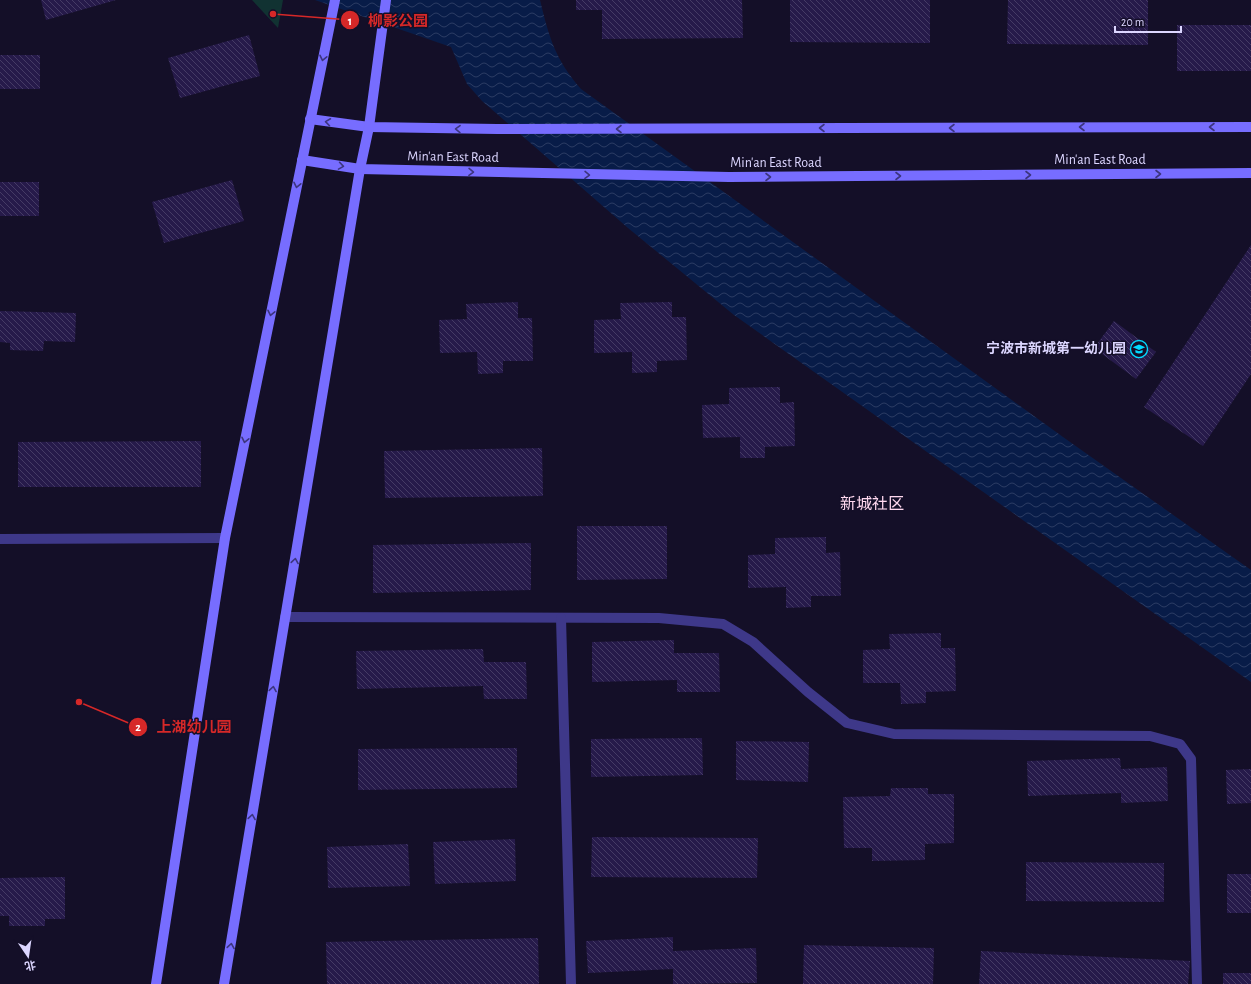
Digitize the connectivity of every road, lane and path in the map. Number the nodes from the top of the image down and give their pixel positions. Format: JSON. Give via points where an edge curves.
{"nodes":[{"id":1,"x":335,"y":0,"type":"edge"},
{"id":2,"x":386,"y":0,"type":"edge"},
{"id":3,"x":310,"y":119,"type":"junction"},
{"id":4,"x":368,"y":127,"type":"junction"},
{"id":5,"x":1251,"y":127,"type":"edge"},
{"id":6,"x":302,"y":160,"type":"junction"},
{"id":7,"x":360,"y":169,"type":"junction"},
{"id":8,"x":1251,"y":173,"type":"edge"},
{"id":9,"x":225,"y":538,"type":"junction"},
{"id":10,"x":0,"y":539,"type":"edge"},
{"id":11,"x":285,"y":617,"type":"junction"},
{"id":12,"x":561,"y":618,"type":"junction"},
{"id":13,"x":156,"y":984,"type":"edge"},
{"id":14,"x":224,"y":984,"type":"edge"},
{"id":15,"x":571,"y":984,"type":"edge"},
{"id":16,"x":1197,"y":984,"type":"edge"}],
"edges":[{"from":1,"to":3,"type":"main road","one_way":true},
{"from":2,"to":4,"type":"main road"},
{"from":4,"to":3,"type":"main road","name":"Min'an East Road","one_way":true},
{"from":3,"to":6,"type":"main road"},
{"from":5,"to":4,"type":"main road","name":"Min'an East Road","one_way":true},
{"from":4,"to":7,"type":"main road"},
{"from":6,"to":7,"type":"main road","name":"Min'an East Road","one_way":true},
{"from":6,"to":9,"type":"main road","one_way":true},
{"from":7,"to":8,"type":"main road","name":"Min'an East Road","one_way":true,"via":[[729,178]]},
{"from":11,"to":7,"type":"main road","one_way":true},
{"from":9,"to":10,"type":"street"},
{"from":9,"to":13,"type":"main road"},
{"from":11,"to":12,"type":"street"},
{"from":14,"to":11,"type":"main road","one_way":true},
{"from":12,"to":15,"type":"street"},
{"from":12,"to":16,"type":"street","via":[[659,618],[723,624],[753,642],[808,692],[848,723],[894,734],[1150,736],[1180,744],[1191,759]]}]}
